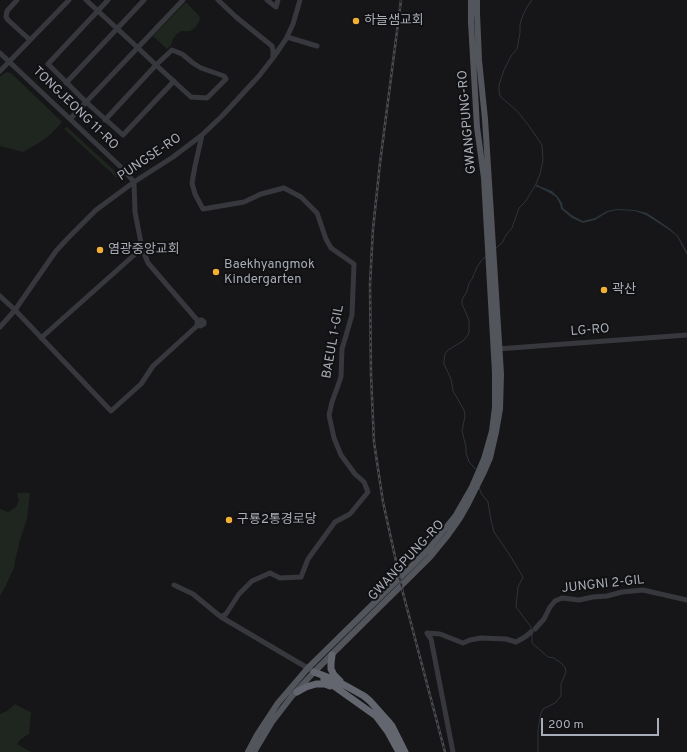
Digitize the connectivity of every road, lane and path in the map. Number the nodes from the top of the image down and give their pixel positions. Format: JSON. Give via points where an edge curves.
{"nodes":[{"id":1,"x":17,"y":0,"type":"edge"},
{"id":2,"x":68,"y":0,"type":"edge"},
{"id":3,"x":86,"y":0,"type":"edge"},
{"id":4,"x":108,"y":0,"type":"edge"},
{"id":5,"x":144,"y":0,"type":"edge"},
{"id":6,"x":218,"y":0,"type":"edge"},
{"id":7,"x":267,"y":0,"type":"edge"},
{"id":8,"x":278,"y":0,"type":"edge"},
{"id":9,"x":300,"y":0,"type":"edge"},
{"id":10,"x":471,"y":0,"type":"edge"},
{"id":11,"x":477,"y":0,"type":"edge"},
{"id":12,"x":181,"y":1,"type":"edge"},
{"id":13,"x":98,"y":11,"type":"junction"},
{"id":14,"x":118,"y":29,"type":"junction"},
{"id":15,"x":286,"y":38,"type":"junction"},
{"id":16,"x":263,"y":39,"type":"junction"},
{"id":17,"x":30,"y":40,"type":"junction"},
{"id":18,"x":317,"y":46,"type":"dead end"},
{"id":19,"x":137,"y":47,"type":"junction"},
{"id":20,"x":0,"y":53,"type":"edge"},
{"id":21,"x":273,"y":58,"type":"junction"},
{"id":22,"x":10,"y":62,"type":"junction"},
{"id":23,"x":156,"y":65,"type":"junction"},
{"id":24,"x":0,"y":72,"type":"edge"},
{"id":25,"x":174,"y":81,"type":"junction"},
{"id":26,"x":66,"y":83,"type":"junction"},
{"id":27,"x":86,"y":102,"type":"junction"},
{"id":28,"x":70,"y":119,"type":"junction"},
{"id":29,"x":106,"y":120,"type":"junction"},
{"id":30,"x":202,"y":135,"type":"junction"},
{"id":31,"x":134,"y":182,"type":"junction"},
{"id":32,"x":490,"y":241,"type":"junction"},
{"id":33,"x":142,"y":248,"type":"junction"},
{"id":34,"x":0,"y":296,"type":"edge"},
{"id":35,"x":15,"y":310,"type":"junction"},
{"id":36,"x":0,"y":327,"type":"edge"},
{"id":37,"x":687,"y":335,"type":"edge"},
{"id":38,"x":41,"y":338,"type":"junction"},
{"id":39,"x":497,"y":349,"type":"junction"},
{"id":40,"x":174,"y":585,"type":"dead end"},
{"id":41,"x":687,"y":600,"type":"edge"},
{"id":42,"x":221,"y":617,"type":"junction"},
{"id":43,"x":332,"y":655,"type":"junction"},
{"id":44,"x":311,"y":670,"type":"junction"},
{"id":45,"x":335,"y":687,"type":"junction"},
{"id":46,"x":348,"y":687,"type":"junction"},
{"id":47,"x":296,"y":692,"type":"junction"},
{"id":48,"x":248,"y":752,"type":"edge"},
{"id":49,"x":254,"y":752,"type":"edge"},
{"id":50,"x":399,"y":752,"type":"edge"},
{"id":51,"x":405,"y":752,"type":"edge"},
{"id":52,"x":453,"y":752,"type":"edge"}],
"edges":[{"from":1,"to":17,"type":"street","via":[[7,11],[6,17]]},
{"from":2,"to":17,"type":"street"},
{"from":3,"to":13,"type":"street"},
{"from":4,"to":13,"type":"street"},
{"from":5,"to":14,"type":"street"},
{"from":6,"to":16,"type":"street"},
{"from":7,"to":8,"type":"street","via":[[276,8]]},
{"from":9,"to":15,"type":"street","name":"PUNGSE-RO","via":[[294,24]]},
{"from":10,"to":32,"type":"main road","name":"GWANGPUNG-RO","via":[[477,127]]},
{"from":11,"to":32,"type":"main road","name":"GWANGPUNG-RO"},
{"from":12,"to":19,"type":"street"},
{"from":13,"to":14,"type":"street"},
{"from":13,"to":26,"type":"street","via":[[48,64]]},
{"from":14,"to":19,"type":"street"},
{"from":14,"to":26,"type":"street"},
{"from":15,"to":16,"type":"street","via":[[279,43]]},
{"from":15,"to":18,"type":"street"},
{"from":15,"to":21,"type":"street","name":"PUNGSE-RO"},
{"from":16,"to":21,"type":"street","via":[[272,46]]},
{"from":17,"to":22,"type":"street"},
{"from":19,"to":23,"type":"street"},
{"from":19,"to":27,"type":"street"},
{"from":20,"to":22,"type":"street","name":"TONGJEONG 11-RO"},
{"from":21,"to":30,"type":"street","name":"PUNGSE-RO","via":[[228,111]]},
{"from":22,"to":24,"type":"street"},
{"from":22,"to":28,"type":"street","name":"TONGJEONG 11-RO"},
{"from":23,"to":25,"type":"street"},
{"from":23,"to":25,"type":"street","via":[[172,50],[182,54],[193,64],[226,79],[207,98],[191,97]]},
{"from":23,"to":29,"type":"street"},
{"from":25,"to":29,"type":"street","via":[[123,135]]},
{"from":26,"to":27,"type":"street"},
{"from":27,"to":28,"type":"street"},
{"from":27,"to":29,"type":"street"},
{"from":28,"to":31,"type":"street","name":"TONGJEONG 11-RO"},
{"from":30,"to":31,"type":"street","name":"PUNGSE-RO"},
{"from":30,"to":42,"type":"street","name":"BAEUL 1-GIL","via":[[192,183],[203,209],[244,202],[284,188],[301,197],[317,212],[331,248],[354,264],[352,315],[342,349],[341,377],[329,415],[341,455],[364,482],[368,492],[350,514],[335,522],[308,559],[301,577],[280,578],[270,573],[252,581]]},
{"from":31,"to":33,"type":"street","via":[[135,212]]},
{"from":31,"to":35,"type":"street","name":"PUNGSE-RO","via":[[96,210],[69,237],[56,251]]},
{"from":32,"to":39,"type":"main road","name":"GWANGPUNG-RO"},
{"from":33,"to":38,"type":"street"},
{"from":33,"to":38,"type":"street","via":[[148,263],[198,323],[153,366],[141,384],[111,411]]},
{"from":34,"to":35,"type":"street"},
{"from":35,"to":36,"type":"street","name":"PUNGSE-RO"},
{"from":35,"to":38,"type":"street"},
{"from":37,"to":39,"type":"street","name":"LG-RO"},
{"from":39,"to":43,"type":"main road","name":"GWANGPUNG-RO","via":[[501,374],[500,409],[496,432],[490,458],[468,504],[430,557]]},
{"from":39,"to":44,"type":"main road","name":"GWANGPUNG-RO","via":[[492,431],[484,459],[456,515],[428,550]]},
{"from":40,"to":42,"type":"street","via":[[193,594]]},
{"from":41,"to":52,"type":"street","name":"JUNGNI 2-GIL","via":[[644,590],[580,600],[562,598],[555,601],[533,631],[516,642],[501,638],[481,638],[464,643],[440,634],[427,633],[431,639]]},
{"from":42,"to":44,"type":"street"},
{"from":43,"to":44,"type":"main road","name":"GWANGPUNG-RO"},
{"from":43,"to":46,"type":"highway","via":[[332,672]]},
{"from":44,"to":45,"type":"highway"},
{"from":44,"to":46,"type":"highway"},
{"from":44,"to":47,"type":"main road","name":"GWANGPUNG-RO"},
{"from":44,"to":48,"type":"main road","name":"GWANGPUNG-RO","via":[[278,703]]},
{"from":45,"to":47,"type":"highway","via":[[316,684]]},
{"from":45,"to":50,"type":"highway","via":[[376,716]]},
{"from":46,"to":51,"type":"highway","via":[[364,696],[382,713],[392,726]]},
{"from":47,"to":49,"type":"main road","name":"GWANGPUNG-RO","via":[[272,722]]}]}
